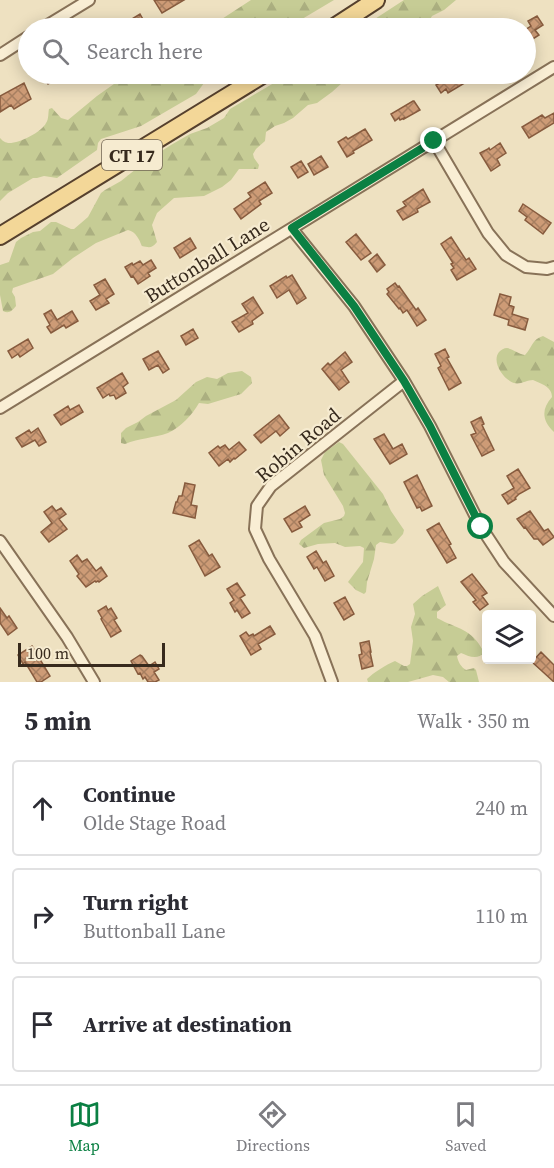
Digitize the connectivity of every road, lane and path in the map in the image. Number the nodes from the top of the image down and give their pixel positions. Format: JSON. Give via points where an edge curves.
{"nodes":[{"id":1,"x":89,"y":0,"type":"edge"},
{"id":2,"x":376,"y":0,"type":"edge"},
{"id":3,"x":59,"y":18,"type":"edge"},
{"id":4,"x":348,"y":18,"type":"edge"},
{"id":5,"x":18,"y":44,"type":"edge"},
{"id":6,"x":0,"y":55,"type":"edge"},
{"id":7,"x":554,"y":67,"type":"edge"},
{"id":8,"x":536,"y":78,"type":"edge"},
{"id":9,"x":248,"y":84,"type":"edge"},
{"id":10,"x":526,"y":84,"type":"edge"},
{"id":11,"x":434,"y":141,"type":"junction"},
{"id":12,"x":292,"y":228,"type":"junction"},
{"id":13,"x":0,"y":236,"type":"edge"},
{"id":14,"x":554,"y":267,"type":"edge"},
{"id":15,"x":404,"y":381,"type":"junction"},
{"id":16,"x":0,"y":408,"type":"edge"},
{"id":17,"x":0,"y":541,"type":"edge"},
{"id":18,"x":554,"y":616,"type":"edge"},
{"id":19,"x":94,"y":682,"type":"edge"},
{"id":20,"x":332,"y":682,"type":"edge"}],
"edges":[{"from":1,"to":3,"type":"street"},
{"from":2,"to":4,"type":"main road"},
{"from":5,"to":6,"type":"street"},
{"from":7,"to":8,"type":"street","name":"Buttonball Lane"},
{"from":9,"to":13,"type":"main road","number":"CT 17"},
{"from":10,"to":11,"type":"street","name":"Buttonball Lane"},
{"from":11,"to":12,"type":"street","name":"Buttonball Lane"},
{"from":11,"to":14,"type":"street","via":[[488,233],[506,255],[526,267]]},
{"from":12,"to":15,"type":"street","via":[[354,306]]},
{"from":12,"to":16,"type":"street","name":"Buttonball Lane"},
{"from":15,"to":18,"type":"street","via":[[481,527],[504,562]]},
{"from":15,"to":20,"type":"street","name":"Robin Road","via":[[271,486],[257,506],[255,529],[315,636]]},
{"from":17,"to":19,"type":"street"}]}
